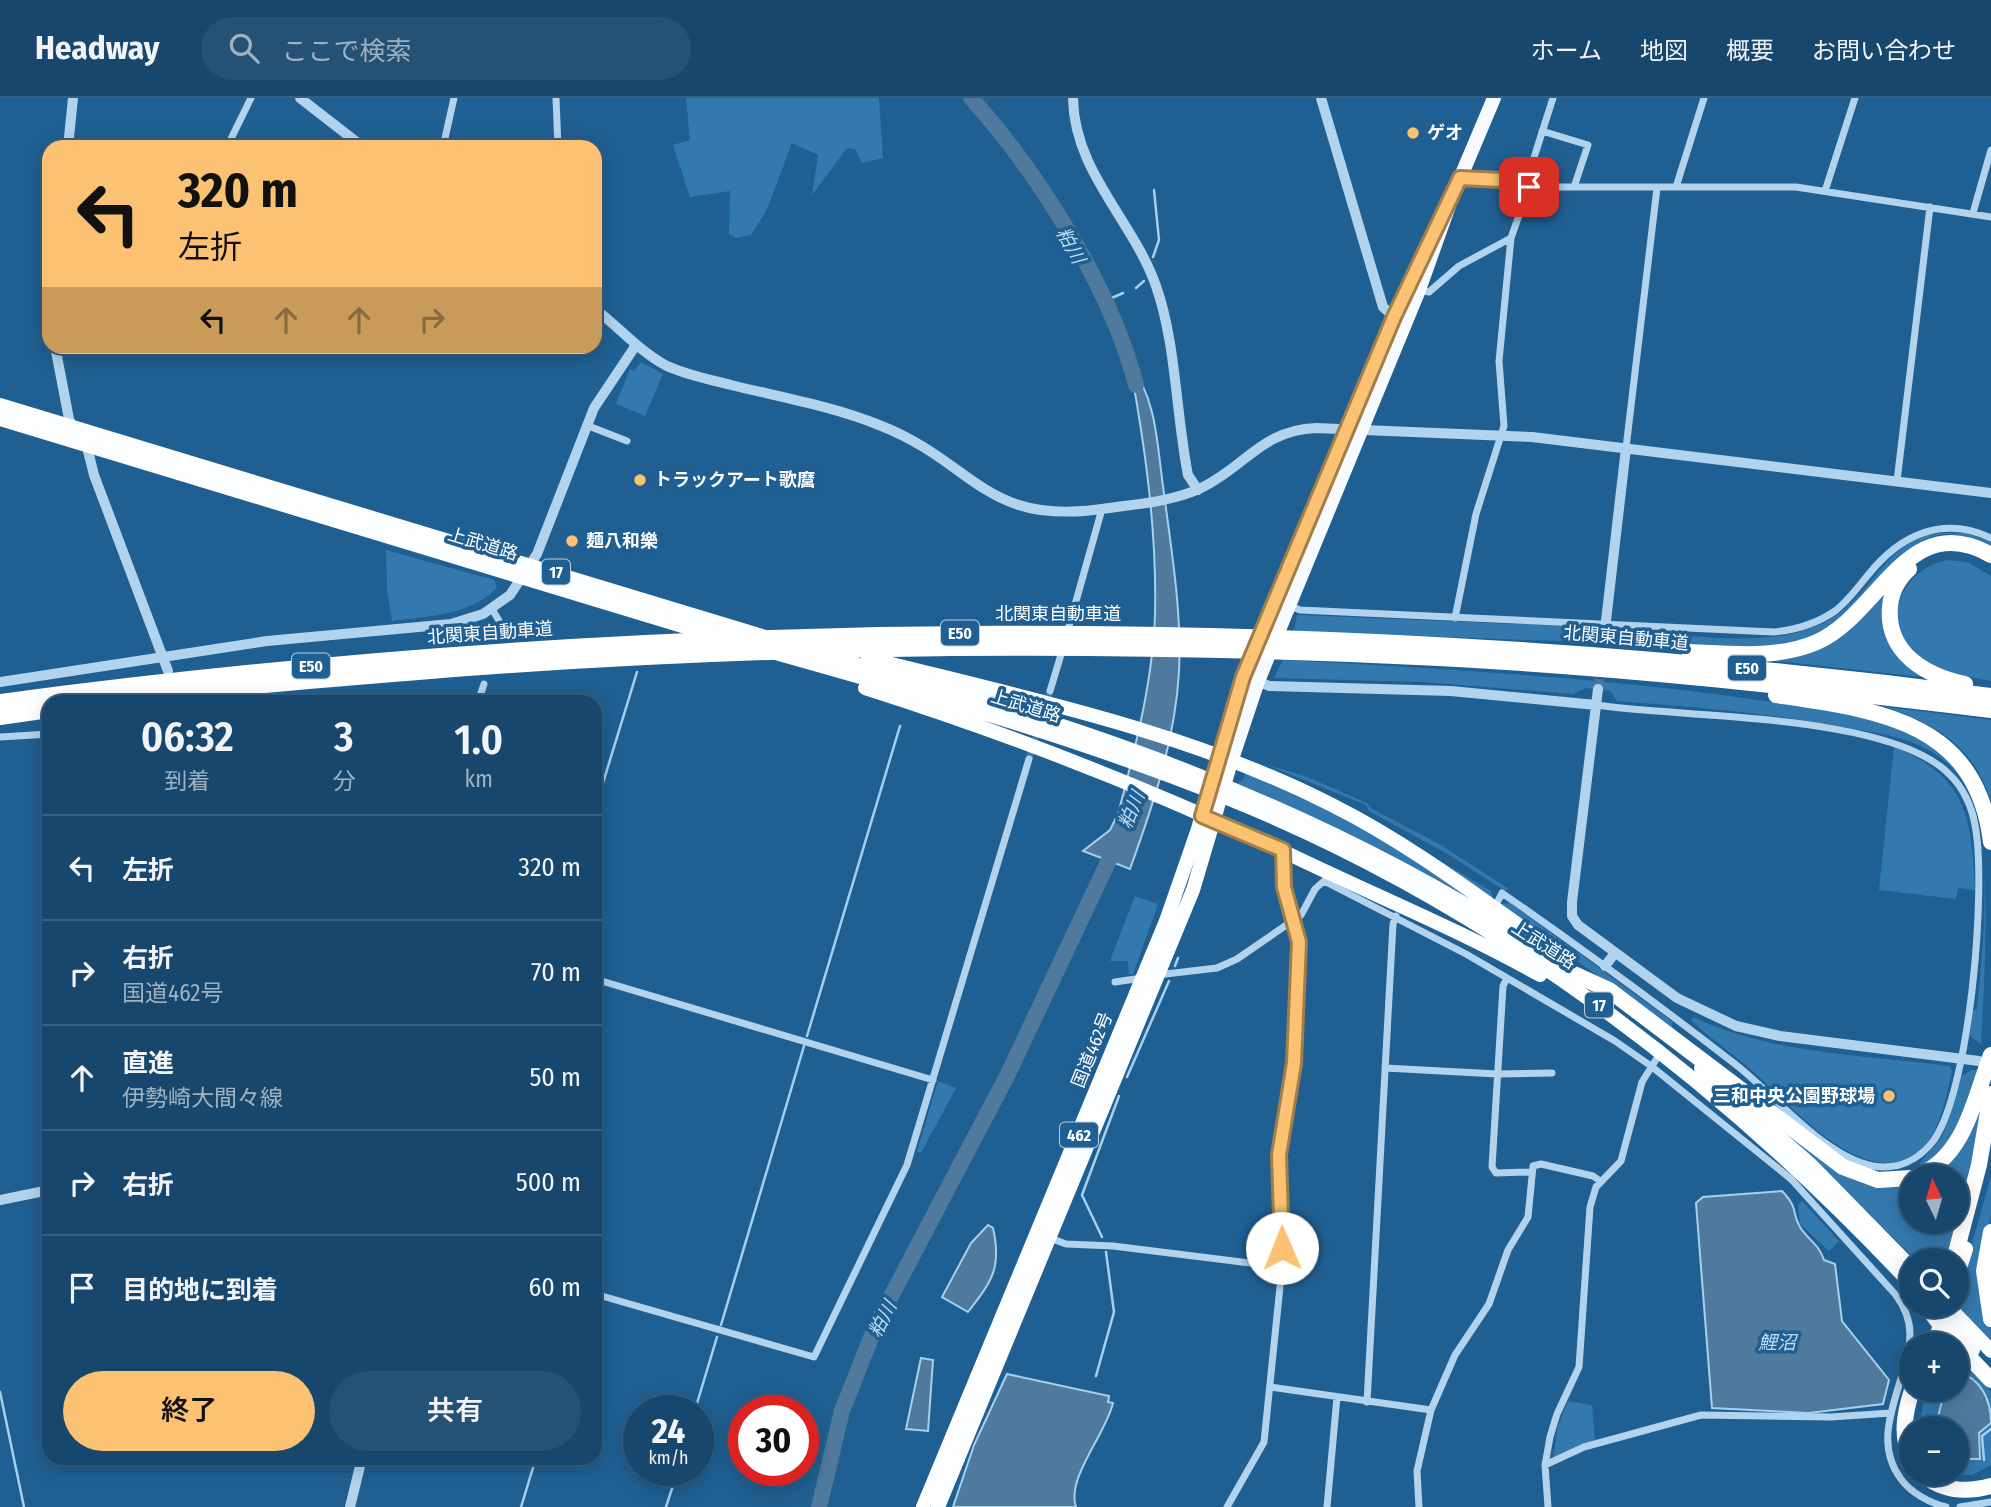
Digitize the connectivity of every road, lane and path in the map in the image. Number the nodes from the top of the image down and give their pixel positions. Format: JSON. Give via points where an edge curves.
{"nodes":[{"id":1,"x":72,"y":98,"type":"edge"},
{"id":2,"x":251,"y":98,"type":"edge"},
{"id":3,"x":300,"y":98,"type":"edge"},
{"id":4,"x":454,"y":98,"type":"edge"},
{"id":5,"x":556,"y":98,"type":"edge"},
{"id":6,"x":1073,"y":98,"type":"edge"},
{"id":7,"x":1321,"y":98,"type":"edge"},
{"id":8,"x":1494,"y":98,"type":"edge"},
{"id":9,"x":1553,"y":98,"type":"edge"},
{"id":10,"x":1704,"y":98,"type":"edge"},
{"id":11,"x":1855,"y":98,"type":"edge"},
{"id":12,"x":1542,"y":131,"type":"junction"},
{"id":13,"x":69,"y":140,"type":"edge"},
{"id":14,"x":231,"y":140,"type":"edge"},
{"id":15,"x":353,"y":140,"type":"edge"},
{"id":16,"x":445,"y":140,"type":"edge"},
{"id":17,"x":558,"y":140,"type":"edge"},
{"id":18,"x":1991,"y":149,"type":"edge"},
{"id":19,"x":1460,"y":178,"type":"junction"},
{"id":20,"x":1527,"y":186,"type":"junction"},
{"id":21,"x":1574,"y":187,"type":"junction"},
{"id":22,"x":1676,"y":187,"type":"junction"},
{"id":23,"x":1657,"y":188,"type":"junction"},
{"id":24,"x":1825,"y":191,"type":"junction"},
{"id":25,"x":1451,"y":200,"type":"junction"},
{"id":26,"x":1930,"y":207,"type":"junction"},
{"id":27,"x":1973,"y":214,"type":"junction"},
{"id":28,"x":1991,"y":216,"type":"edge"},
{"id":29,"x":1511,"y":238,"type":"junction"},
{"id":30,"x":1419,"y":290,"type":"junction"},
{"id":31,"x":602,"y":315,"type":"edge"},
{"id":32,"x":1394,"y":317,"type":"junction"},
{"id":33,"x":636,"y":345,"type":"junction"},
{"id":34,"x":57,"y":354,"type":"edge"},
{"id":35,"x":0,"y":405,"type":"edge"},
{"id":36,"x":0,"y":419,"type":"edge"},
{"id":37,"x":71,"y":425,"type":"junction"},
{"id":38,"x":586,"y":425,"type":"junction"},
{"id":39,"x":1354,"y":429,"type":"junction"},
{"id":40,"x":1502,"y":435,"type":"junction"},
{"id":41,"x":627,"y":441,"type":"dead end"},
{"id":42,"x":86,"y":444,"type":"junction"},
{"id":43,"x":1626,"y":448,"type":"junction"},
{"id":44,"x":1897,"y":481,"type":"junction"},
{"id":45,"x":1198,"y":490,"type":"junction"},
{"id":46,"x":1991,"y":493,"type":"edge"},
{"id":47,"x":1107,"y":509,"type":"junction"},
{"id":48,"x":1991,"y":538,"type":"edge"},
{"id":49,"x":1991,"y":555,"type":"edge"},
{"id":50,"x":1991,"y":565,"type":"edge"},
{"id":51,"x":526,"y":570,"type":"junction"},
{"id":52,"x":1288,"y":606,"type":"junction"},
{"id":53,"x":492,"y":609,"type":"junction"},
{"id":54,"x":1455,"y":618,"type":"junction"},
{"id":55,"x":1606,"y":625,"type":"junction"},
{"id":56,"x":716,"y":636,"type":"junction"},
{"id":57,"x":502,"y":637,"type":"dead end"},
{"id":58,"x":1604,"y":638,"type":"tunnel mouth"},
{"id":59,"x":781,"y":641,"type":"junction"},
{"id":60,"x":1294,"y":645,"type":"junction"},
{"id":61,"x":1503,"y":648,"type":"junction"},
{"id":62,"x":623,"y":651,"type":"junction"},
{"id":63,"x":162,"y":656,"type":"junction"},
{"id":64,"x":168,"y":671,"type":"dead end"},
{"id":65,"x":1617,"y":671,"type":"junction"},
{"id":66,"x":1258,"y":681,"type":"junction"},
{"id":67,"x":0,"y":682,"type":"edge"},
{"id":68,"x":484,"y":684,"type":"dead end"},
{"id":69,"x":1991,"y":688,"type":"edge"},
{"id":70,"x":1598,"y":689,"type":"tunnel mouth"},
{"id":71,"x":1050,"y":691,"type":"tunnel mouth"},
{"id":72,"x":57,"y":695,"type":"edge"},
{"id":73,"x":180,"y":695,"type":"edge"},
{"id":74,"x":480,"y":695,"type":"edge"},
{"id":75,"x":1991,"y":696,"type":"edge"},
{"id":76,"x":42,"y":697,"type":"edge"},
{"id":77,"x":0,"y":702,"type":"edge"},
{"id":78,"x":1596,"y":705,"type":"junction"},
{"id":79,"x":1991,"y":710,"type":"edge"},
{"id":80,"x":42,"y":711,"type":"edge"},
{"id":81,"x":0,"y":717,"type":"edge"},
{"id":82,"x":42,"y":734,"type":"edge"},
{"id":83,"x":0,"y":737,"type":"edge"},
{"id":84,"x":1109,"y":748,"type":"junction"},
{"id":85,"x":1029,"y":759,"type":"tunnel mouth"},
{"id":86,"x":1225,"y":760,"type":"junction"},
{"id":87,"x":1236,"y":795,"type":"junction"},
{"id":88,"x":1209,"y":818,"type":"junction"},
{"id":89,"x":1991,"y":842,"type":"edge"},
{"id":90,"x":1283,"y":850,"type":"junction"},
{"id":91,"x":1498,"y":901,"type":"dead end"},
{"id":92,"x":1396,"y":916,"type":"junction"},
{"id":93,"x":1294,"y":921,"type":"junction"},
{"id":94,"x":1471,"y":946,"type":"dead end"},
{"id":95,"x":1615,"y":953,"type":"junction"},
{"id":96,"x":1466,"y":954,"type":"junction"},
{"id":97,"x":1605,"y":966,"type":"junction"},
{"id":98,"x":1159,"y":974,"type":"junction"},
{"id":99,"x":1574,"y":974,"type":"junction"},
{"id":100,"x":1143,"y":978,"type":"junction"},
{"id":101,"x":1507,"y":978,"type":"junction"},
{"id":102,"x":602,"y":981,"type":"edge"},
{"id":103,"x":1115,"y":982,"type":"dead end"},
{"id":104,"x":1609,"y":990,"type":"junction"},
{"id":105,"x":1615,"y":1017,"type":"junction"},
{"id":106,"x":1637,"y":1019,"type":"junction"},
{"id":107,"x":1684,"y":1026,"type":"junction"},
{"id":108,"x":1676,"y":1033,"type":"dead end"},
{"id":109,"x":1657,"y":1058,"type":"dead end"},
{"id":110,"x":1985,"y":1058,"type":"edge"},
{"id":111,"x":1961,"y":1059,"type":"junction"},
{"id":112,"x":1651,"y":1066,"type":"junction"},
{"id":113,"x":1385,"y":1068,"type":"junction"},
{"id":114,"x":1552,"y":1073,"type":"dead end"},
{"id":115,"x":1497,"y":1074,"type":"junction"},
{"id":116,"x":933,"y":1080,"type":"junction"},
{"id":117,"x":1991,"y":1094,"type":"edge"},
{"id":118,"x":1991,"y":1141,"type":"edge"},
{"id":119,"x":1938,"y":1164,"type":"edge"},
{"id":120,"x":1530,"y":1172,"type":"junction"},
{"id":121,"x":1899,"y":1179,"type":"edge"},
{"id":122,"x":1600,"y":1181,"type":"junction"},
{"id":123,"x":42,"y":1191,"type":"edge"},
{"id":124,"x":0,"y":1200,"type":"edge"},
{"id":125,"x":1991,"y":1232,"type":"edge"},
{"id":126,"x":1044,"y":1236,"type":"junction"},
{"id":127,"x":1957,"y":1248,"type":"edge"},
{"id":128,"x":1965,"y":1248,"type":"edge"},
{"id":129,"x":1282,"y":1267,"type":"junction"},
{"id":130,"x":1899,"y":1267,"type":"edge"},
{"id":131,"x":1899,"y":1268,"type":"edge"},
{"id":132,"x":602,"y":1296,"type":"edge"},
{"id":133,"x":1939,"y":1318,"type":"edge"},
{"id":134,"x":1941,"y":1318,"type":"edge"},
{"id":135,"x":1959,"y":1318,"type":"edge"},
{"id":136,"x":1991,"y":1319,"type":"edge"},
{"id":137,"x":1991,"y":1351,"type":"edge"},
{"id":138,"x":1991,"y":1369,"type":"edge"},
{"id":139,"x":1991,"y":1380,"type":"edge"},
{"id":140,"x":1270,"y":1387,"type":"junction"},
{"id":141,"x":1337,"y":1397,"type":"junction"},
{"id":142,"x":1367,"y":1402,"type":"junction"},
{"id":143,"x":1431,"y":1410,"type":"junction"},
{"id":144,"x":1891,"y":1413,"type":"junction"},
{"id":145,"x":360,"y":1465,"type":"edge"},
{"id":146,"x":1545,"y":1465,"type":"junction"},
{"id":147,"x":1991,"y":1473,"type":"edge"},
{"id":148,"x":1969,"y":1480,"type":"edge"},
{"id":149,"x":1944,"y":1486,"type":"edge"},
{"id":150,"x":1991,"y":1486,"type":"edge"},
{"id":151,"x":1991,"y":1502,"type":"edge"},
{"id":152,"x":349,"y":1507,"type":"edge"},
{"id":153,"x":923,"y":1507,"type":"edge"},
{"id":154,"x":938,"y":1507,"type":"edge"},
{"id":155,"x":1227,"y":1507,"type":"edge"},
{"id":156,"x":1327,"y":1507,"type":"edge"},
{"id":157,"x":1419,"y":1507,"type":"edge"},
{"id":158,"x":1548,"y":1507,"type":"edge"},
{"id":159,"x":1946,"y":1507,"type":"edge"},
{"id":160,"x":1960,"y":1507,"type":"edge"}],
"edges":[{"from":1,"to":13,"type":"street"},
{"from":2,"to":14,"type":"street"},
{"from":3,"to":15,"type":"street"},
{"from":4,"to":16,"type":"street"},
{"from":5,"to":17,"type":"street"},
{"from":6,"to":45,"type":"street","via":[[1085,157],[1142,254],[1160,297],[1183,450],[1188,475]]},
{"from":7,"to":32,"type":"street","via":[[1383,307]]},
{"from":8,"to":19,"type":"main road"},
{"from":9,"to":12,"type":"street"},
{"from":10,"to":22,"type":"street"},
{"from":11,"to":24,"type":"street"},
{"from":12,"to":20,"type":"street"},
{"from":12,"to":21,"type":"street","via":[[1588,145]]},
{"from":18,"to":27,"type":"street"},
{"from":19,"to":20,"type":"street"},
{"from":19,"to":25,"type":"main road"},
{"from":20,"to":21,"type":"street"},
{"from":20,"to":29,"type":"street"},
{"from":21,"to":23,"type":"street"},
{"from":22,"to":23,"type":"street"},
{"from":22,"to":24,"type":"street"},
{"from":23,"to":43,"type":"street"},
{"from":24,"to":26,"type":"street"},
{"from":25,"to":30,"type":"main road"},
{"from":25,"to":32,"type":"main road"},
{"from":26,"to":27,"type":"street"},
{"from":26,"to":44,"type":"street"},
{"from":27,"to":28,"type":"street"},
{"from":29,"to":30,"type":"street","via":[[1459,266],[1429,292]]},
{"from":29,"to":40,"type":"street","via":[[1499,361],[1505,418]]},
{"from":30,"to":39,"type":"main road"},
{"from":31,"to":33,"type":"street"},
{"from":32,"to":39,"type":"main road"},
{"from":33,"to":38,"type":"street"},
{"from":33,"to":47,"type":"street","via":[[682,372],[893,430],[988,494],[1018,507],[1060,513]]},
{"from":34,"to":37,"type":"street"},
{"from":35,"to":37,"type":"highway","name":"上武道路","number":"17"},
{"from":36,"to":42,"type":"highway","name":"上武道路","number":"17"},
{"from":37,"to":42,"type":"street"},
{"from":37,"to":51,"type":"highway","name":"上武道路","number":"17"},
{"from":38,"to":41,"type":"street"},
{"from":38,"to":51,"type":"street","via":[[537,554]]},
{"from":39,"to":40,"type":"street"},
{"from":39,"to":45,"type":"street","via":[[1283,433]]},
{"from":39,"to":52,"type":"main road"},
{"from":39,"to":86,"type":"main road","via":[[1239,687]]},
{"from":40,"to":43,"type":"street"},
{"from":40,"to":54,"type":"street","via":[[1473,527]]},
{"from":42,"to":51,"type":"highway","name":"上武道路","number":"17"},
{"from":42,"to":63,"type":"street"},
{"from":43,"to":44,"type":"street"},
{"from":43,"to":55,"type":"street"},
{"from":44,"to":46,"type":"street"},
{"from":45,"to":47,"type":"street"},
{"from":47,"to":71,"type":"street"},
{"from":48,"to":55,"type":"street","via":[[1951,527],[1913,535],[1884,556],[1836,610],[1805,627],[1743,632]]},
{"from":49,"to":61,"type":"highway","via":[[1954,542],[1919,551],[1899,566],[1845,626],[1793,650],[1745,654]]},
{"from":50,"to":69,"type":"highway","via":[[1955,551],[1915,563],[1893,593],[1889,619],[1897,644],[1920,667],[1950,681]]},
{"from":51,"to":53,"type":"street","via":[[510,595]]},
{"from":51,"to":56,"type":"highway","name":"上武道路","number":"17"},
{"from":51,"to":59,"type":"highway","name":"上武道路","number":"17"},
{"from":52,"to":54,"type":"street"},
{"from":52,"to":66,"type":"main road"},
{"from":53,"to":57,"type":"street"},
{"from":53,"to":63,"type":"street","via":[[451,624],[267,640]]},
{"from":54,"to":55,"type":"street"},
{"from":55,"to":58,"type":"street"},
{"from":56,"to":84,"type":"highway","name":"上武道路","number":"17"},
{"from":56,"to":88,"type":"highway","via":[[781,662],[915,704]]},
{"from":59,"to":84,"type":"highway","name":"上武道路","number":"17"},
{"from":59,"to":86,"type":"highway","via":[[822,646],[1055,704]]},
{"from":60,"to":61,"type":"highway","name":"北関東自動車道","number":"E50"},
{"from":60,"to":62,"type":"highway","name":"北関東自動車道","number":"E50","via":[[918,634]]},
{"from":60,"to":65,"type":"highway","name":"北関東自動車道","number":"E50"},
{"from":61,"to":75,"type":"highway","name":"北関東自動車道","number":"E50","via":[[1782,671]]},
{"from":62,"to":72,"type":"highway","name":"北関東自動車道","number":"E50","via":[[254,671]]},
{"from":62,"to":73,"type":"highway","name":"北関東自動車道","number":"E50"},
{"from":63,"to":64,"type":"street"},
{"from":63,"to":67,"type":"street"},
{"from":65,"to":79,"type":"highway","name":"北関東自動車道","number":"E50"},
{"from":65,"to":89,"type":"highway","via":[[1828,703],[1916,727],[1947,748],[1970,774],[1983,802]]},
{"from":66,"to":78,"type":"street","via":[[1269,686],[1510,695]]},
{"from":66,"to":86,"type":"main road"},
{"from":68,"to":74,"type":"street"},
{"from":70,"to":78,"type":"street"},
{"from":76,"to":77,"type":"highway","name":"北関東自動車道","number":"E50"},
{"from":78,"to":95,"type":"street","via":[[1571,911],[1578,925]]},
{"from":78,"to":111,"type":"street","via":[[1736,717],[1863,736],[1908,747],[1948,773],[1969,806],[1978,846],[1977,920]]},
{"from":80,"to":81,"type":"highway"},
{"from":82,"to":83,"type":"street"},
{"from":84,"to":87,"type":"highway","name":"上武道路","number":"17"},
{"from":85,"to":116,"type":"street"},
{"from":86,"to":88,"type":"highway","name":"国道462号","number":"462"},
{"from":86,"to":104,"type":"highway","via":[[1307,793],[1386,835]]},
{"from":87,"to":99,"type":"highway","name":"上武道路","number":"17","via":[[1420,879]]},
{"from":87,"to":105,"type":"highway","name":"上武道路","number":"17","via":[[1457,913]]},
{"from":88,"to":90,"type":"highway"},
{"from":88,"to":98,"type":"highway","name":"国道462号","number":"462","via":[[1193,891]]},
{"from":88,"to":100,"type":"highway","name":"国道462号","number":"462"},
{"from":90,"to":93,"type":"street","via":[[1284,887]]},
{"from":90,"to":105,"type":"highway","via":[[1446,924]]},
{"from":91,"to":97,"type":"street","via":[[1502,893]]},
{"from":92,"to":93,"type":"street","via":[[1324,881]]},
{"from":92,"to":96,"type":"street"},
{"from":92,"to":113,"type":"street"},
{"from":93,"to":98,"type":"street","via":[[1224,965]]},
{"from":93,"to":129,"type":"street","via":[[1299,942],[1294,1063],[1279,1155]]},
{"from":94,"to":96,"type":"street"},
{"from":95,"to":97,"type":"street"},
{"from":95,"to":111,"type":"street","via":[[1677,998],[1740,1028]]},
{"from":96,"to":101,"type":"street"},
{"from":97,"to":107,"type":"street"},
{"from":98,"to":100,"type":"street"},
{"from":98,"to":126,"type":"highway","name":"国道462号","number":"462"},
{"from":99,"to":104,"type":"highway"},
{"from":99,"to":106,"type":"highway","name":"上武道路","number":"17"},
{"from":100,"to":103,"type":"street"},
{"from":100,"to":126,"type":"highway","name":"国道462号","number":"462"},
{"from":101,"to":112,"type":"street"},
{"from":101,"to":115,"type":"street"},
{"from":102,"to":116,"type":"street"},
{"from":104,"to":106,"type":"highway"},
{"from":104,"to":121,"type":"highway","via":[[1843,1167],[1878,1180]]},
{"from":105,"to":131,"type":"highway","name":"上武道路","number":"17","via":[[1789,1160]]},
{"from":106,"to":130,"type":"highway","name":"上武道路","number":"17","via":[[1780,1136]]},
{"from":107,"to":108,"type":"street"},
{"from":107,"to":111,"type":"street","via":[[1832,1146],[1877,1167],[1912,1161],[1934,1139]]},
{"from":109,"to":112,"type":"street"},
{"from":110,"to":111,"type":"street"},
{"from":110,"to":119,"type":"highway","via":[[1958,1141]]},
{"from":112,"to":122,"type":"street","via":[[1642,1082],[1621,1161]]},
{"from":112,"to":144,"type":"street","via":[[1791,1179],[1895,1294],[1907,1315],[1910,1334]]},
{"from":113,"to":115,"type":"street"},
{"from":113,"to":142,"type":"street"},
{"from":114,"to":115,"type":"street"},
{"from":115,"to":120,"type":"street","via":[[1493,1171]]},
{"from":116,"to":132,"type":"street","via":[[900,1184],[814,1357]]},
{"from":117,"to":127,"type":"highway","via":[[1979,1165]]},
{"from":118,"to":128,"type":"highway"},
{"from":120,"to":122,"type":"street","via":[[1541,1164]]},
{"from":120,"to":143,"type":"street","via":[[1530,1213],[1508,1250],[1489,1304],[1455,1355]]},
{"from":122,"to":146,"type":"street","via":[[1587,1220],[1579,1367],[1557,1413]]},
{"from":123,"to":124,"type":"street"},
{"from":125,"to":136,"type":"highway","via":[[1984,1271]]},
{"from":126,"to":129,"type":"street","via":[[1066,1244]]},
{"from":126,"to":153,"type":"highway","name":"国道462号","number":"462"},
{"from":126,"to":154,"type":"highway","name":"国道462号","number":"462"},
{"from":129,"to":140,"type":"street"},
{"from":133,"to":139,"type":"highway"},
{"from":134,"to":138,"type":"highway"},
{"from":135,"to":137,"type":"highway"},
{"from":140,"to":141,"type":"street"},
{"from":140,"to":155,"type":"street","via":[[1264,1442]]},
{"from":141,"to":142,"type":"street"},
{"from":141,"to":156,"type":"street"},
{"from":142,"to":143,"type":"street"},
{"from":143,"to":157,"type":"street","via":[[1417,1471]]},
{"from":144,"to":146,"type":"street","via":[[1792,1418],[1701,1415],[1584,1447]]},
{"from":144,"to":159,"type":"street","via":[[1888,1451],[1899,1476],[1917,1493]]},
{"from":145,"to":152,"type":"street"},
{"from":146,"to":158,"type":"street"},
{"from":147,"to":148,"type":"highway"},
{"from":149,"to":150,"type":"highway"},
{"from":151,"to":160,"type":"street"}]}
